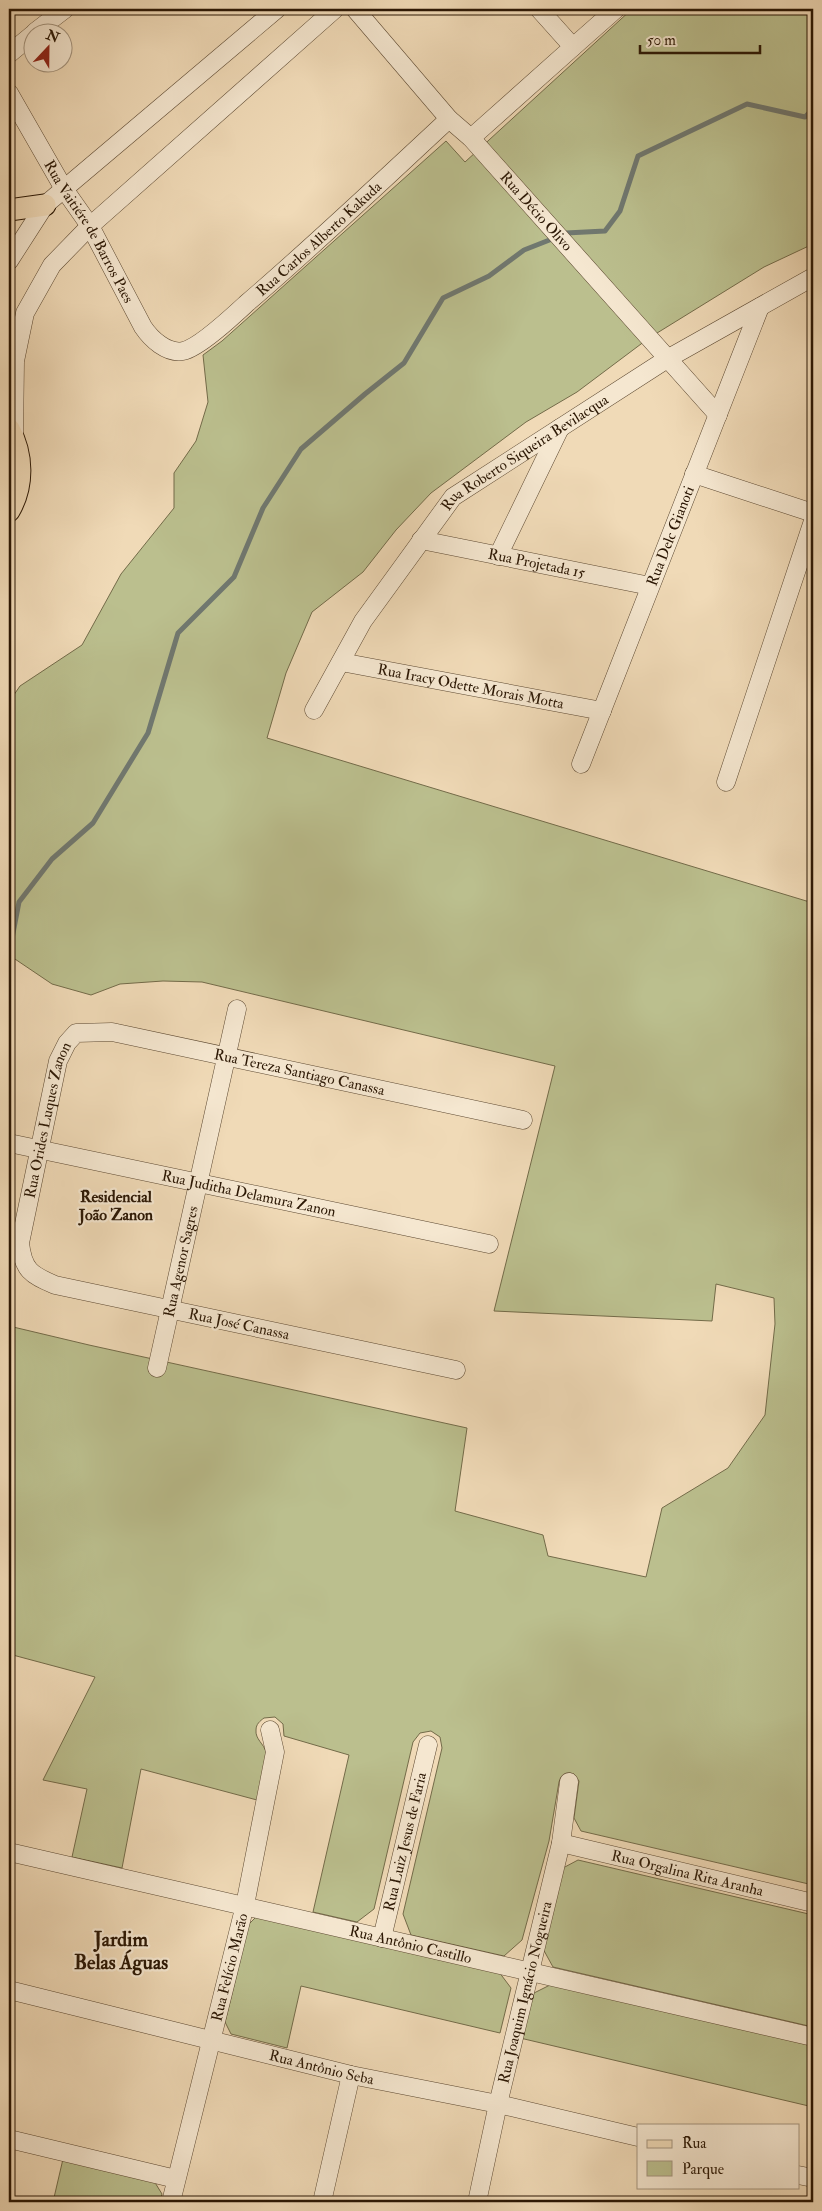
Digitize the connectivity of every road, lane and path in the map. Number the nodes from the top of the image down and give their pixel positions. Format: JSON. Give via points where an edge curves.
{"nodes":[{"id":1,"x":65,"y":9,"type":"edge"},
{"id":2,"x":277,"y":9,"type":"edge"},
{"id":3,"x":335,"y":9,"type":"edge"},
{"id":4,"x":355,"y":9,"type":"edge"},
{"id":5,"x":539,"y":9,"type":"edge"},
{"id":6,"x":616,"y":9,"type":"edge"},
{"id":7,"x":49,"y":22,"type":"edge"},
{"id":8,"x":22,"y":44,"type":"edge"},
{"id":9,"x":573,"y":47,"type":"junction"},
{"id":10,"x":9,"y":54,"type":"edge"},
{"id":11,"x":9,"y":93,"type":"edge"},
{"id":12,"x":449,"y":119,"type":"junction"},
{"id":13,"x":471,"y":138,"type":"junction"},
{"id":14,"x":64,"y":189,"type":"junction"},
{"id":15,"x":45,"y":205,"type":"junction"},
{"id":16,"x":9,"y":210,"type":"edge"},
{"id":17,"x":90,"y":226,"type":"junction"},
{"id":18,"x":9,"y":261,"type":"edge"},
{"id":19,"x":813,"y":277,"type":"edge"},
{"id":20,"x":760,"y":307,"type":"junction"},
{"id":21,"x":183,"y":351,"type":"joint"},
{"id":22,"x":668,"y":359,"type":"junction"},
{"id":23,"x":718,"y":414,"type":"junction"},
{"id":24,"x":560,"y":428,"type":"junction"},
{"id":25,"x":11,"y":434,"type":"edge"},
{"id":26,"x":694,"y":474,"type":"junction"},
{"id":27,"x":9,"y":511,"type":"edge"},
{"id":28,"x":813,"y":513,"type":"edge"},
{"id":29,"x":813,"y":521,"type":"edge"},
{"id":30,"x":422,"y":540,"type":"junction"},
{"id":31,"x":498,"y":556,"type":"junction"},
{"id":32,"x":650,"y":586,"type":"junction"},
{"id":33,"x":341,"y":662,"type":"junction"},
{"id":34,"x":314,"y":710,"type":"dead end"},
{"id":35,"x":602,"y":711,"type":"junction"},
{"id":36,"x":581,"y":764,"type":"dead end"},
{"id":37,"x":726,"y":782,"type":"dead end"},
{"id":38,"x":237,"y":1009,"type":"dead end"},
{"id":39,"x":76,"y":1033,"type":"joint"},
{"id":40,"x":226,"y":1056,"type":"junction"},
{"id":41,"x":523,"y":1120,"type":"dead end"},
{"id":42,"x":9,"y":1143,"type":"edge"},
{"id":43,"x":39,"y":1150,"type":"junction"},
{"id":44,"x":198,"y":1183,"type":"junction"},
{"id":45,"x":489,"y":1244,"type":"dead end"},
{"id":46,"x":26,"y":1268,"type":"joint"},
{"id":47,"x":170,"y":1310,"type":"junction"},
{"id":48,"x":157,"y":1368,"type":"dead end"},
{"id":49,"x":456,"y":1370,"type":"dead end"},
{"id":50,"x":270,"y":1730,"type":"dead end"},
{"id":51,"x":428,"y":1745,"type":"dead end"},
{"id":52,"x":569,"y":1782,"type":"dead end"},
{"id":53,"x":560,"y":1843,"type":"junction"},
{"id":54,"x":9,"y":1852,"type":"edge"},
{"id":55,"x":813,"y":1902,"type":"edge"},
{"id":56,"x":245,"y":1905,"type":"junction"},
{"id":57,"x":382,"y":1938,"type":"junction"},
{"id":58,"x":529,"y":1971,"type":"junction"},
{"id":59,"x":9,"y":1990,"type":"edge"},
{"id":60,"x":813,"y":2037,"type":"edge"},
{"id":61,"x":212,"y":2040,"type":"junction"},
{"id":62,"x":351,"y":2075,"type":"junction"},
{"id":63,"x":498,"y":2104,"type":"junction"},
{"id":64,"x":637,"y":2137,"type":"edge"},
{"id":65,"x":9,"y":2139,"type":"edge"},
{"id":66,"x":800,"y":2175,"type":"edge"},
{"id":67,"x":813,"y":2178,"type":"edge"},
{"id":68,"x":176,"y":2179,"type":"junction"},
{"id":69,"x":171,"y":2202,"type":"edge"},
{"id":70,"x":322,"y":2202,"type":"edge"},
{"id":71,"x":477,"y":2202,"type":"edge"}],
"edges":[{"from":1,"to":7,"type":"street"},
{"from":2,"to":14,"type":"street"},
{"from":3,"to":17,"type":"street"},
{"from":4,"to":12,"type":"street","name":"Rua Décio Olivo"},
{"from":5,"to":9,"type":"street"},
{"from":6,"to":9,"type":"street"},
{"from":8,"to":10,"type":"street"},
{"from":9,"to":13,"type":"street"},
{"from":11,"to":14,"type":"street","name":"Rua Vaitiére de Barros Paes"},
{"from":12,"to":13,"type":"street","name":"Rua Décio Olivo"},
{"from":12,"to":21,"type":"street","name":"Rua Carlos Alberto Kakuda","via":[[273,281],[213,333]]},
{"from":13,"to":22,"type":"street","name":"Rua Décio Olivo"},
{"from":14,"to":15,"type":"street"},
{"from":14,"to":17,"type":"street","name":"Rua Vaitiére de Barros Paes"},
{"from":15,"to":16,"type":"main road"},
{"from":15,"to":18,"type":"street"},
{"from":17,"to":21,"type":"street","name":"Rua Vaitiére de Barros Paes","via":[[149,336],[170,350]]},
{"from":17,"to":25,"type":"street","via":[[52,264],[25,313],[14,360]]},
{"from":19,"to":20,"type":"street","name":"Rua Roberto Siqueira Bevilacqua"},
{"from":20,"to":22,"type":"street","name":"Rua Roberto Siqueira Bevilacqua"},
{"from":20,"to":23,"type":"street","name":"Rua Delc Gianoti"},
{"from":22,"to":23,"type":"street","name":"Rua Décio Olivo"},
{"from":22,"to":24,"type":"street","name":"Rua Roberto Siqueira Bevilacqua"},
{"from":23,"to":26,"type":"street","name":"Rua Delc Gianoti"},
{"from":24,"to":30,"type":"street","name":"Rua Roberto Siqueira Bevilacqua","via":[[453,497]]},
{"from":24,"to":31,"type":"street"},
{"from":25,"to":27,"type":"main road","via":[[20,460],[19,483]]},
{"from":26,"to":28,"type":"street"},
{"from":26,"to":32,"type":"street","name":"Rua Delc Gianoti"},
{"from":29,"to":37,"type":"street"},
{"from":30,"to":31,"type":"street","name":"Rua Projetada 15"},
{"from":30,"to":33,"type":"street","name":"Rua Roberto Siqueira Bevilacqua","via":[[363,621]]},
{"from":31,"to":32,"type":"street","name":"Rua Projetada 15"},
{"from":32,"to":35,"type":"street","name":"Rua Delc Gianoti"},
{"from":33,"to":34,"type":"street","name":"Rua Roberto Siqueira Bevilacqua"},
{"from":33,"to":35,"type":"street","name":"Rua Iracy Odette Morais Motta"},
{"from":35,"to":36,"type":"street","name":"Rua Delc Gianoti"},
{"from":38,"to":40,"type":"street","name":"Rua Agenor Sagres"},
{"from":39,"to":40,"type":"street","name":"Rua Tereza Santiago Canassa","via":[[112,1032]]},
{"from":39,"to":43,"type":"street","name":"Rua Orides Luques Zanon","via":[[58,1061]]},
{"from":40,"to":41,"type":"street","name":"Rua Tereza Santiago Canassa"},
{"from":40,"to":44,"type":"street","name":"Rua Agenor Sagres"},
{"from":42,"to":43,"type":"street","name":"Rua Juditha Delamura Zanon"},
{"from":43,"to":44,"type":"street","name":"Rua Juditha Delamura Zanon"},
{"from":43,"to":46,"type":"street","name":"Rua Orides Luques Zanon","via":[[20,1243]]},
{"from":44,"to":45,"type":"street","name":"Rua Juditha Delamura Zanon"},
{"from":44,"to":47,"type":"street","name":"Rua Agenor Sagres"},
{"from":46,"to":47,"type":"street","name":"Rua José Canassa","via":[[36,1278],[55,1285]]},
{"from":47,"to":48,"type":"street","name":"Rua Agenor Sagres"},
{"from":47,"to":49,"type":"street","name":"Rua José Canassa"},
{"from":50,"to":56,"type":"street","name":"Rua Felício Marão","via":[[274,1752]]},
{"from":51,"to":57,"type":"street","name":"Rua Luiz Jesus de Faria"},
{"from":52,"to":53,"type":"street","name":"Rua Joaquim Ignácio Nogueira"},
{"from":53,"to":55,"type":"street","name":"Rua Orgalina Rita Aranha"},
{"from":53,"to":58,"type":"street","name":"Rua Joaquim Ignácio Nogueira"},
{"from":54,"to":56,"type":"street","name":"Rua Antônio Castillo"},
{"from":56,"to":57,"type":"street","name":"Rua Antônio Castillo"},
{"from":56,"to":61,"type":"street","name":"Rua Felício Marão"},
{"from":57,"to":58,"type":"street","name":"Rua Antônio Castillo"},
{"from":58,"to":60,"type":"street","name":"Rua Antônio Castillo"},
{"from":58,"to":63,"type":"street","name":"Rua Joaquim Ignácio Nogueira"},
{"from":59,"to":61,"type":"street","name":"Rua Antônio Seba"},
{"from":61,"to":62,"type":"street","name":"Rua Antônio Seba"},
{"from":61,"to":68,"type":"street","name":"Rua Felício Marão"},
{"from":62,"to":63,"type":"street","name":"Rua Antônio Seba"},
{"from":62,"to":70,"type":"street"},
{"from":63,"to":64,"type":"street","name":"Rua Antônio Seba"},
{"from":63,"to":71,"type":"street","name":"Rua Joaquim Ignácio Nogueira"},
{"from":65,"to":68,"type":"street"},
{"from":66,"to":67,"type":"street"},
{"from":68,"to":69,"type":"street","name":"Rua Felício Marão"}]}
